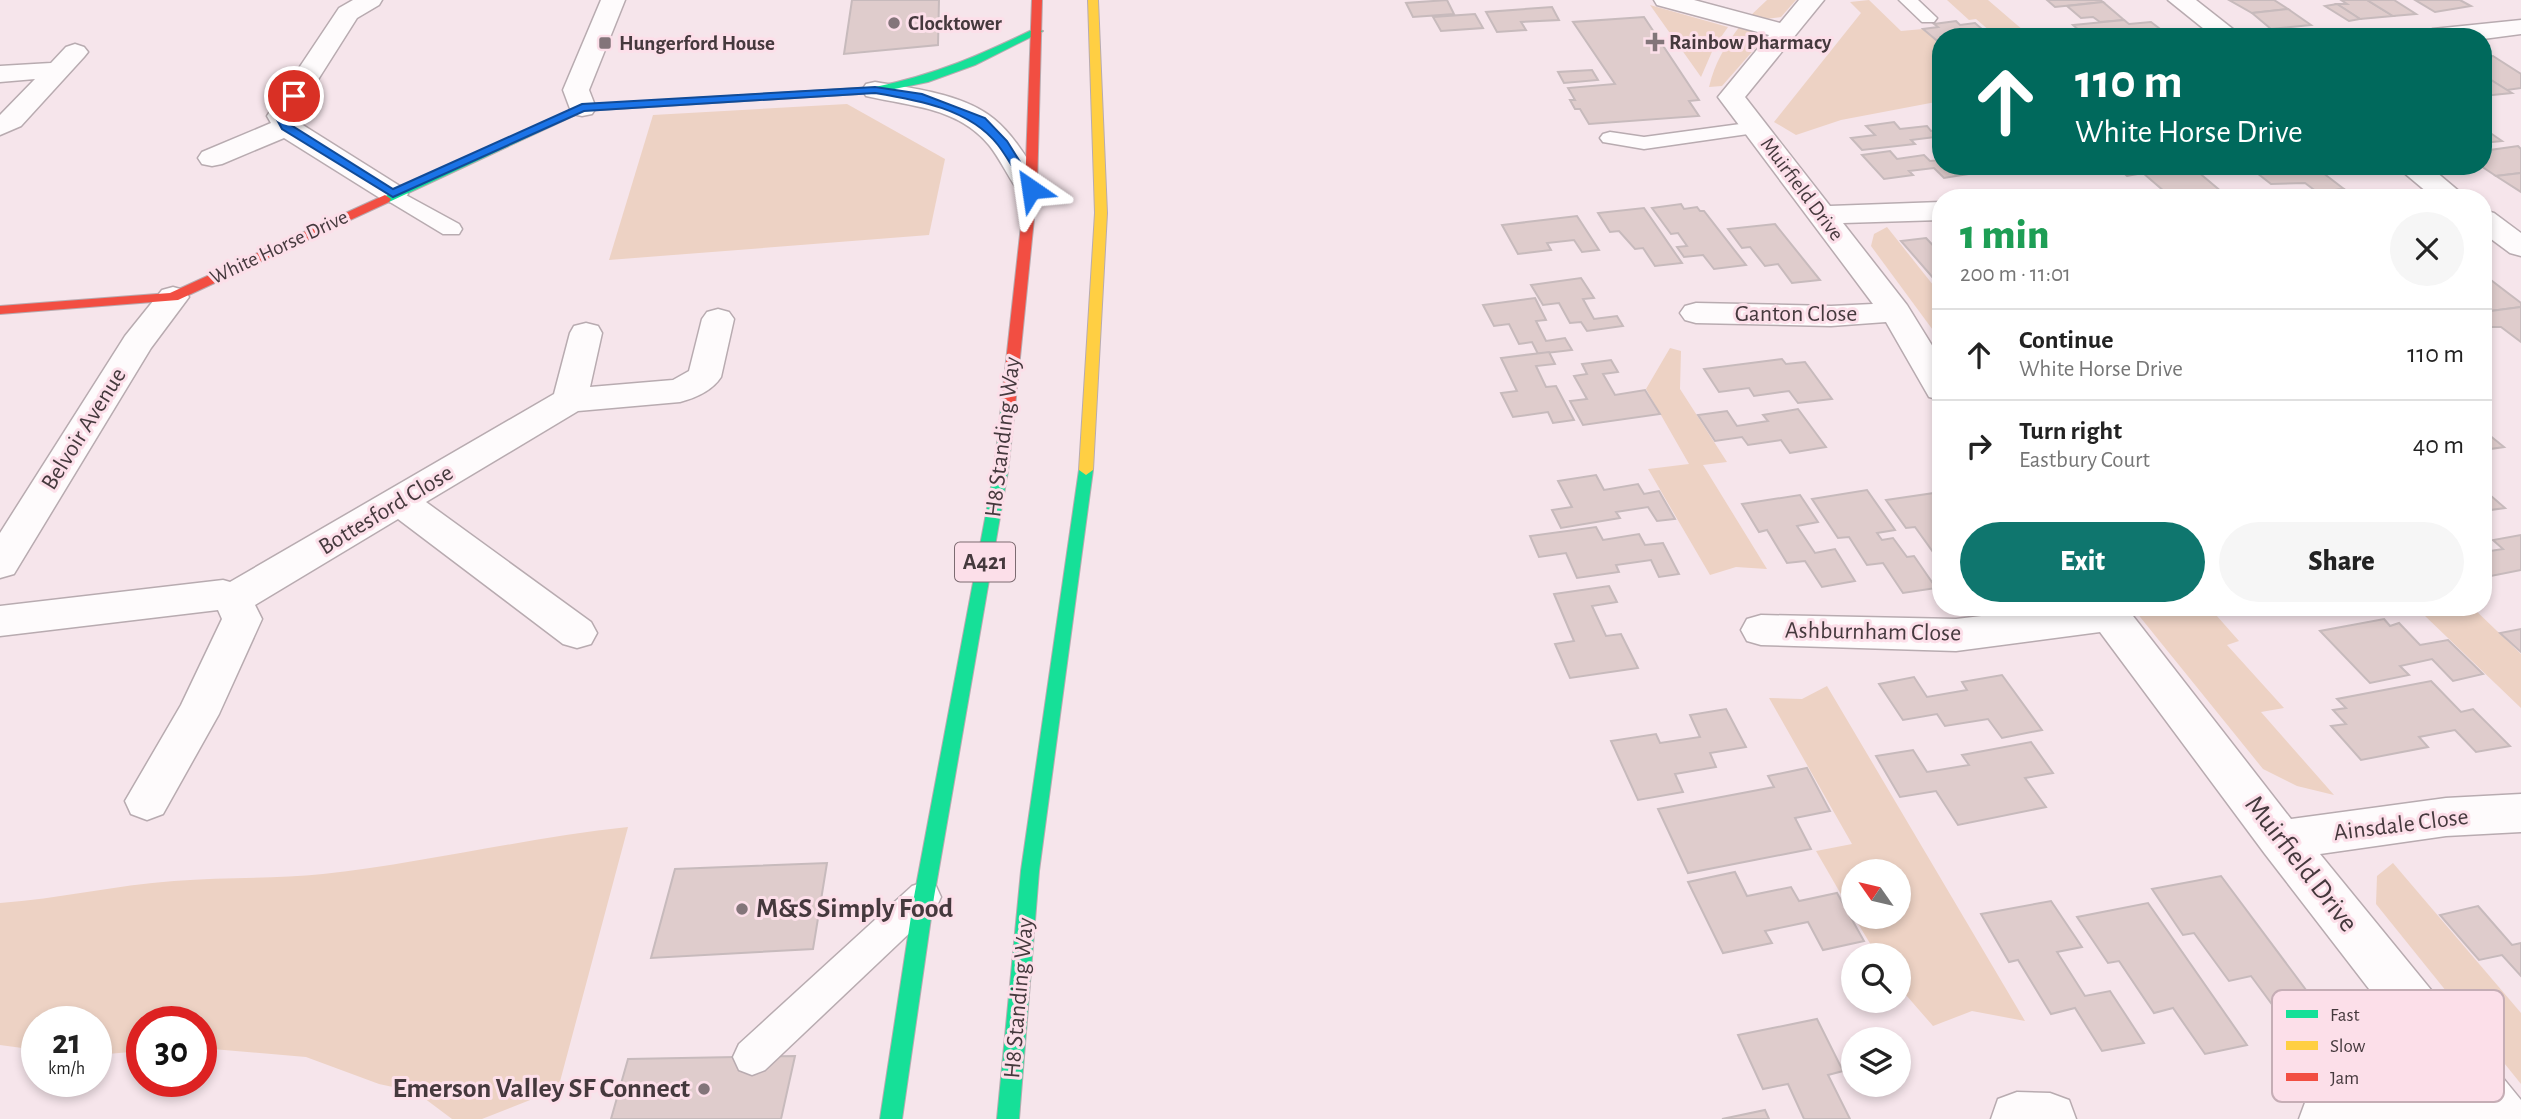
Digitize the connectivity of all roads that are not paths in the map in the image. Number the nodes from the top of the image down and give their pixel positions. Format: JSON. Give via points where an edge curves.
{"nodes":[{"id":1,"x":370,"y":0,"type":"edge"},
{"id":2,"x":613,"y":0,"type":"edge"},
{"id":3,"x":1037,"y":0,"type":"edge"},
{"id":4,"x":1093,"y":0,"type":"edge"},
{"id":5,"x":1666,"y":0,"type":"edge"},
{"id":6,"x":1812,"y":0,"type":"edge"},
{"id":7,"x":1908,"y":0,"type":"edge"},
{"id":8,"x":2180,"y":0,"type":"edge"},
{"id":9,"x":1928,"y":18,"type":"dead end"},
{"id":10,"x":2521,"y":27,"type":"edge"},
{"id":11,"x":2219,"y":28,"type":"edge"},
{"id":12,"x":1038,"y":30,"type":"junction"},
{"id":13,"x":2492,"y":30,"type":"edge"},
{"id":14,"x":1785,"y":32,"type":"junction"},
{"id":15,"x":0,"y":74,"type":"edge"},
{"id":16,"x":875,"y":90,"type":"junction"},
{"id":17,"x":582,"y":108,"type":"junction"},
{"id":18,"x":0,"y":127,"type":"edge"},
{"id":19,"x":286,"y":127,"type":"junction"},
{"id":20,"x":1755,"y":128,"type":"junction"},
{"id":21,"x":1610,"y":138,"type":"dead end"},
{"id":22,"x":212,"y":158,"type":"dead end"},
{"id":23,"x":2422,"y":175,"type":"edge"},
{"id":24,"x":1031,"y":189,"type":"junction"},
{"id":25,"x":2442,"y":189,"type":"edge"},
{"id":26,"x":393,"y":194,"type":"junction"},
{"id":27,"x":1932,"y":211,"type":"edge"},
{"id":28,"x":1822,"y":215,"type":"junction"},
{"id":29,"x":2492,"y":226,"type":"edge"},
{"id":30,"x":451,"y":229,"type":"dead end"},
{"id":31,"x":2521,"y":247,"type":"edge"},
{"id":32,"x":173,"y":297,"type":"junction"},
{"id":33,"x":0,"y":310,"type":"edge"},
{"id":34,"x":1896,"y":312,"type":"junction"},
{"id":35,"x":1696,"y":313,"type":"dead end"},
{"id":36,"x":718,"y":319,"type":"dead end"},
{"id":37,"x":586,"y":333,"type":"dead end"},
{"id":38,"x":1932,"y":374,"type":"edge"},
{"id":39,"x":570,"y":400,"type":"junction"},
{"id":40,"x":401,"y":502,"type":"junction"},
{"id":41,"x":0,"y":564,"type":"edge"},
{"id":42,"x":232,"y":600,"type":"junction"},
{"id":43,"x":2080,"y":616,"type":"edge"},
{"id":44,"x":2109,"y":616,"type":"edge"},
{"id":45,"x":0,"y":621,"type":"edge"},
{"id":46,"x":1761,"y":630,"type":"dead end"},
{"id":47,"x":577,"y":633,"type":"dead end"},
{"id":48,"x":146,"y":801,"type":"dead end"},
{"id":49,"x":2521,"y":813,"type":"edge"},
{"id":50,"x":2281,"y":840,"type":"junction"},
{"id":51,"x":924,"y":897,"type":"junction"},
{"id":52,"x":2400,"y":990,"type":"edge"},
{"id":53,"x":752,"y":1057,"type":"dead end"},
{"id":54,"x":2491,"y":1104,"type":"edge"},
{"id":55,"x":891,"y":1119,"type":"edge"},
{"id":56,"x":1008,"y":1119,"type":"edge"},
{"id":57,"x":2325,"y":1119,"type":"edge"}],
"edges":[{"from":1,"to":19,"type":"street","via":[[348,12],[281,116]]},
{"from":2,"to":17,"type":"street","via":[[576,90]]},
{"from":3,"to":12,"type":"main road","name":"H8 Standing Way","number":"A421"},
{"from":4,"to":56,"type":"main road","name":"H8 Standing Way","via":[[1101,213],[1086,475],[1030,871]]},
{"from":5,"to":14,"type":"street"},
{"from":6,"to":14,"type":"street","name":"Muirfield Drive"},
{"from":7,"to":9,"type":"lane"},
{"from":8,"to":11,"type":"street"},
{"from":10,"to":13,"type":"street"},
{"from":12,"to":16,"type":"main road","via":[[936,76]]},
{"from":12,"to":24,"type":"main road","name":"H8 Standing Way","number":"A421"},
{"from":14,"to":20,"type":"street","name":"Muirfield Drive","via":[[1731,97]]},
{"from":15,"to":18,"type":"street","via":[[66,61]]},
{"from":16,"to":17,"type":"main road"},
{"from":16,"to":24,"type":"street","via":[[918,96],[981,121],[1003,143]]},
{"from":17,"to":26,"type":"main road","name":"White Horse Drive"},
{"from":19,"to":22,"type":"street"},
{"from":19,"to":26,"type":"street"},
{"from":20,"to":21,"type":"lane","via":[[1644,143]]},
{"from":20,"to":28,"type":"street","name":"Muirfield Drive"},
{"from":23,"to":25,"type":"street"},
{"from":24,"to":51,"type":"main road","name":"H8 Standing Way","number":"A421","via":[[1002,471]]},
{"from":26,"to":30,"type":"lane"},
{"from":26,"to":32,"type":"main road","name":"White Horse Drive"},
{"from":27,"to":28,"type":"street"},
{"from":28,"to":34,"type":"street","name":"Muirfield Drive"},
{"from":29,"to":31,"type":"street"},
{"from":32,"to":33,"type":"main road","name":"White Horse Drive"},
{"from":32,"to":41,"type":"street","name":"Belvoir Avenue","via":[[137,343]]},
{"from":34,"to":35,"type":"street","name":"Ganton Close","via":[[1831,316]]},
{"from":34,"to":38,"type":"street","name":"Muirfield Drive"},
{"from":36,"to":39,"type":"street","name":"Bottesford Close","via":[[704,377],[680,391]]},
{"from":37,"to":39,"type":"street"},
{"from":39,"to":40,"type":"street","name":"Bottesford Close"},
{"from":40,"to":42,"type":"street","name":"Bottesford Close"},
{"from":40,"to":47,"type":"street"},
{"from":42,"to":45,"type":"street","via":[[223,595]]},
{"from":42,"to":48,"type":"street","via":[[242,620],[198,714]]},
{"from":43,"to":46,"type":"street","name":"Ashburnham Close","via":[[1956,635]]},
{"from":44,"to":50,"type":"street","name":"Muirfield Drive"},
{"from":49,"to":50,"type":"street","name":"Ainsdale Close","via":[[2446,817]]},
{"from":50,"to":52,"type":"street","name":"Muirfield Drive"},
{"from":51,"to":53,"type":"lane"},
{"from":51,"to":55,"type":"main road","name":"H8 Standing Way","number":"A421"},
{"from":54,"to":57,"type":"street"}]}
